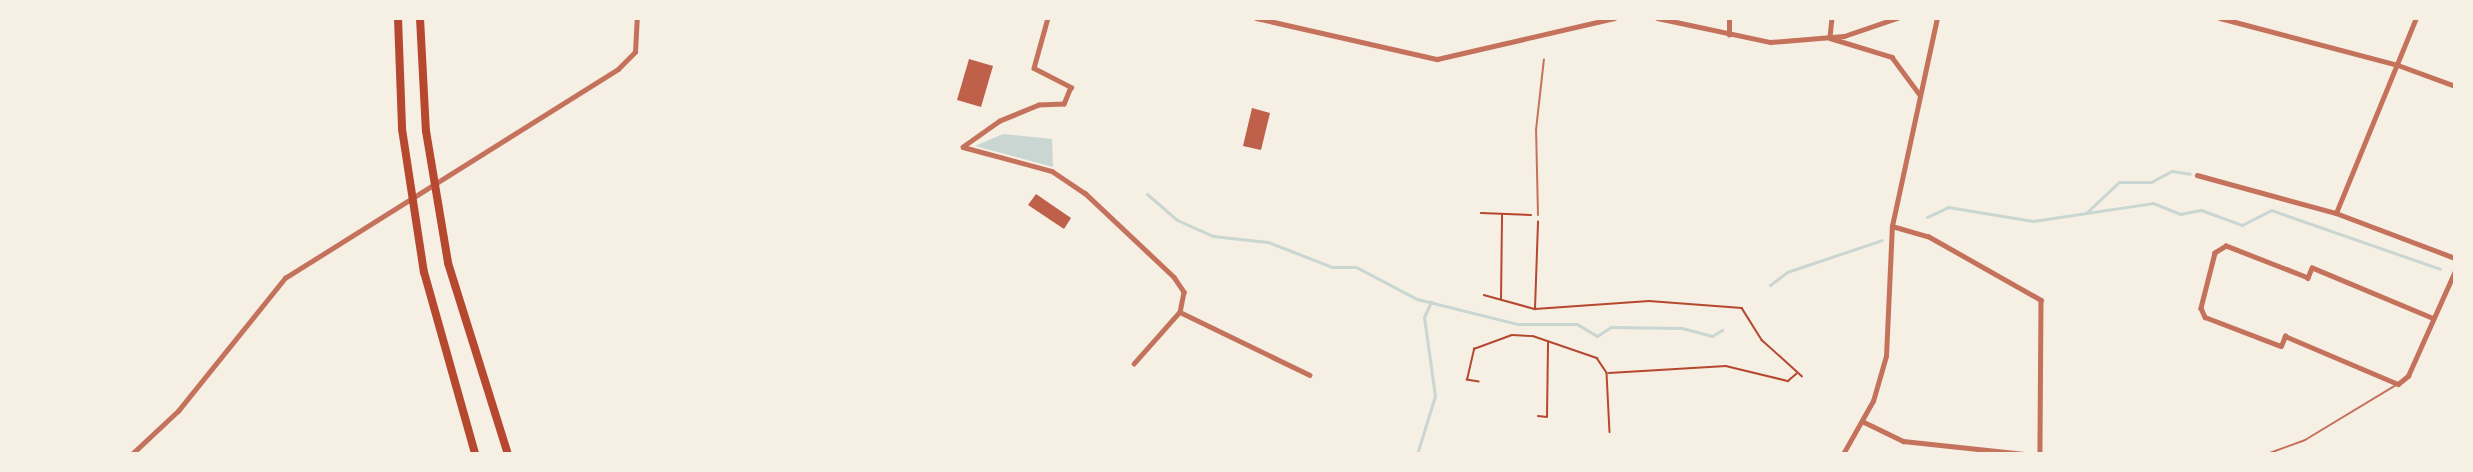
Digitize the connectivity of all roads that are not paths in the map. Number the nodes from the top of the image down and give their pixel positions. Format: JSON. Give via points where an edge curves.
{"nodes":[{"id":1,"x":398,"y":18,"type":"edge"},
{"id":2,"x":420,"y":18,"type":"edge"},
{"id":3,"x":637,"y":18,"type":"edge"},
{"id":4,"x":1048,"y":18,"type":"edge"},
{"id":5,"x":1256,"y":18,"type":"edge"},
{"id":6,"x":1614,"y":18,"type":"edge"},
{"id":7,"x":1657,"y":18,"type":"edge"},
{"id":8,"x":1729,"y":18,"type":"edge"},
{"id":9,"x":1832,"y":18,"type":"edge"},
{"id":10,"x":1897,"y":18,"type":"edge"},
{"id":11,"x":1937,"y":18,"type":"edge"},
{"id":12,"x":2220,"y":18,"type":"edge"},
{"id":13,"x":2416,"y":18,"type":"edge"},
{"id":14,"x":1729,"y":35,"type":"junction"},
{"id":15,"x":1830,"y":38,"type":"junction"},
{"id":16,"x":1544,"y":59,"type":"dead end"},
{"id":17,"x":2398,"y":65,"type":"junction"},
{"id":18,"x":2455,"y":86,"type":"edge"},
{"id":19,"x":1920,"y":95,"type":"junction"},
{"id":20,"x":2197,"y":175,"type":"dead end"},
{"id":21,"x":2336,"y":213,"type":"junction"},
{"id":22,"x":1538,"y":215,"type":"road end"},
{"id":23,"x":1892,"y":226,"type":"junction"},
{"id":24,"x":2455,"y":258,"type":"edge"},
{"id":25,"x":2455,"y":271,"type":"edge"},
{"id":26,"x":1180,"y":312,"type":"junction"},
{"id":27,"x":2434,"y":319,"type":"junction"},
{"id":28,"x":1134,"y":364,"type":"dead end"},
{"id":29,"x":1310,"y":375,"type":"dead end"},
{"id":30,"x":2398,"y":384,"type":"junction"},
{"id":31,"x":1862,"y":422,"type":"junction"},
{"id":32,"x":132,"y":454,"type":"edge"},
{"id":33,"x":475,"y":454,"type":"edge"},
{"id":34,"x":508,"y":454,"type":"edge"},
{"id":35,"x":1843,"y":454,"type":"edge"},
{"id":36,"x":2026,"y":454,"type":"edge"},
{"id":37,"x":2040,"y":454,"type":"edge"},
{"id":38,"x":2078,"y":454,"type":"edge"},
{"id":39,"x":2092,"y":454,"type":"edge"},
{"id":40,"x":2139,"y":454,"type":"edge"},
{"id":41,"x":2267,"y":454,"type":"edge"}],
"edges":[{"from":1,"to":33,"type":"highway","via":[[402,129],[424,272]]},
{"from":2,"to":34,"type":"highway","via":[[426,131],[448,263]]},
{"from":3,"to":32,"type":"street","via":[[635,52],[626,62],[316,254],[272,290],[178,411]]},
{"from":4,"to":26,"type":"street","via":[[1034,69],[1071,87],[1064,104],[1039,105],[1000,122],[963,147],[1052,171],[1085,193],[1174,277],[1184,292]]},
{"from":5,"to":6,"type":"street","via":[[1437,59]]},
{"from":7,"to":14,"type":"street"},
{"from":8,"to":14,"type":"street"},
{"from":9,"to":15,"type":"street"},
{"from":10,"to":15,"type":"street"},
{"from":11,"to":19,"type":"street"},
{"from":12,"to":17,"type":"street"},
{"from":13,"to":17,"type":"street"},
{"from":14,"to":15,"type":"street","via":[[1770,42]]},
{"from":15,"to":19,"type":"street","via":[[1892,57]]},
{"from":16,"to":22,"type":"lane","via":[[1536,130]]},
{"from":17,"to":18,"type":"street"},
{"from":17,"to":21,"type":"street"},
{"from":19,"to":23,"type":"street"},
{"from":20,"to":21,"type":"street"},
{"from":21,"to":24,"type":"street"},
{"from":23,"to":31,"type":"street","via":[[1887,349]]},
{"from":23,"to":37,"type":"street","via":[[1928,236],[2041,300]]},
{"from":25,"to":27,"type":"street"},
{"from":26,"to":28,"type":"street"},
{"from":26,"to":29,"type":"street"},
{"from":27,"to":30,"type":"street","via":[[2408,376]]},
{"from":27,"to":30,"type":"street","via":[[2312,268],[2308,278],[2226,246],[2215,253],[2201,308],[2205,316],[2281,346],[2285,336]]},
{"from":30,"to":41,"type":"lane","via":[[2306,440]]},
{"from":31,"to":35,"type":"street"},
{"from":31,"to":36,"type":"street","via":[[1903,441]]},
{"from":36,"to":37,"type":"street"},
{"from":37,"to":38,"type":"street"},
{"from":39,"to":40,"type":"street"}]}
